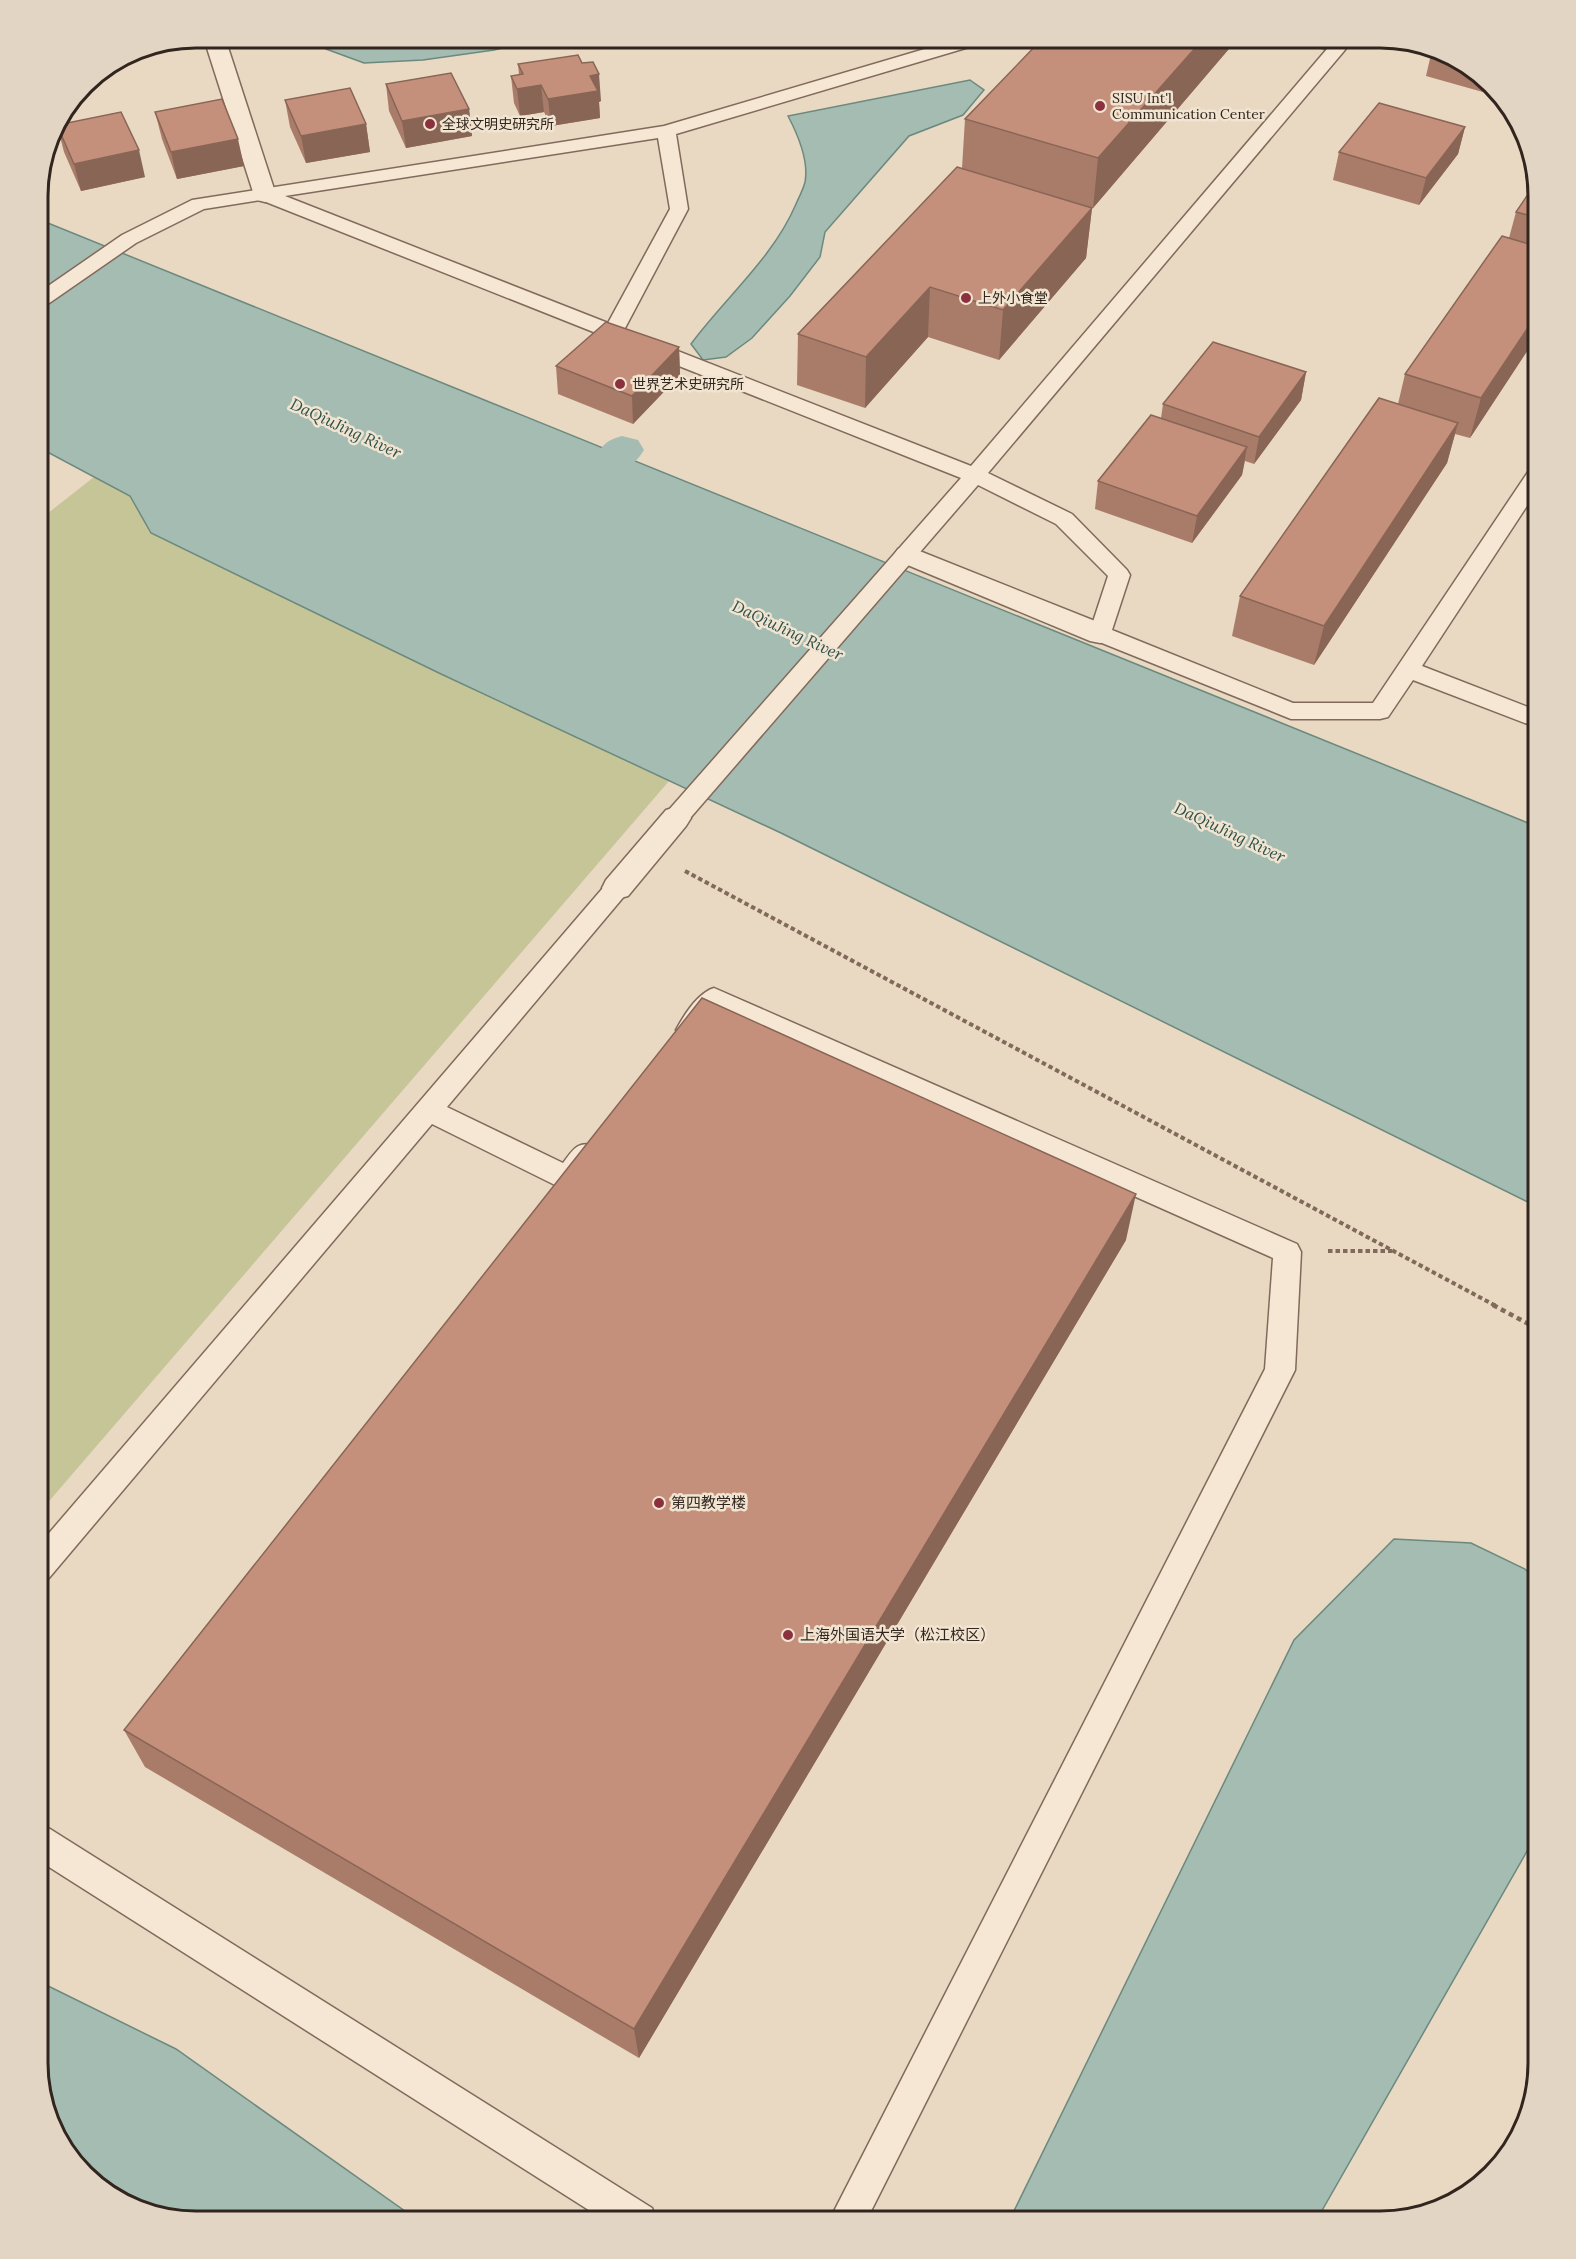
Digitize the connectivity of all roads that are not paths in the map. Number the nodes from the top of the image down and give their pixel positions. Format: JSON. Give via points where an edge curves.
{"nodes":[{"id":1,"x":217,"y":48,"type":"edge"},
{"id":2,"x":947,"y":48,"type":"edge"},
{"id":3,"x":1338,"y":48,"type":"edge"},
{"id":4,"x":666,"y":131,"type":"junction"},
{"id":5,"x":265,"y":195,"type":"junction"},
{"id":6,"x":48,"y":295,"type":"edge"},
{"id":7,"x":613,"y":332,"type":"junction"},
{"id":8,"x":974,"y":475,"type":"junction"},
{"id":9,"x":1528,"y":490,"type":"edge"},
{"id":10,"x":907,"y":555,"type":"junction"},
{"id":11,"x":1100,"y":634,"type":"junction"},
{"id":12,"x":1408,"y":669,"type":"junction"},
{"id":13,"x":1528,"y":716,"type":"edge"},
{"id":14,"x":676,"y":818,"type":"joint"},
{"id":15,"x":617,"y":888,"type":"joint"},
{"id":16,"x":670,"y":1052,"type":"edge"},
{"id":17,"x":428,"y":1110,"type":"junction"},
{"id":18,"x":604,"y":1133,"type":"edge"},
{"id":19,"x":48,"y":1556,"type":"edge"},
{"id":20,"x":48,"y":1847,"type":"edge"},
{"id":21,"x":623,"y":2211,"type":"edge"},
{"id":22,"x":852,"y":2211,"type":"edge"}],
"edges":[{"from":1,"to":5,"type":"street"},
{"from":2,"to":4,"type":"lane"},
{"from":3,"to":8,"type":"lane"},
{"from":4,"to":5,"type":"lane"},
{"from":4,"to":7,"type":"lane","via":[[679,209]]},
{"from":5,"to":6,"type":"lane","via":[[199,204],[129,239]]},
{"from":5,"to":7,"type":"lane"},
{"from":7,"to":8,"type":"lane"},
{"from":8,"to":10,"type":"lane"},
{"from":8,"to":11,"type":"lane","via":[[1064,519],[1119,575]]},
{"from":9,"to":12,"type":"lane"},
{"from":10,"to":11,"type":"street"},
{"from":10,"to":14,"type":"lane"},
{"from":11,"to":12,"type":"lane","via":[[1291,711],[1380,711]]},
{"from":12,"to":13,"type":"lane"},
{"from":14,"to":15,"type":"street"},
{"from":15,"to":17,"type":"lane"},
{"from":16,"to":22,"type":"lane","via":[[714,998],[1287,1252],[1280,1370]]},
{"from":17,"to":18,"type":"lane","via":[[567,1178]]},
{"from":17,"to":19,"type":"lane"},
{"from":20,"to":21,"type":"lane"}]}
